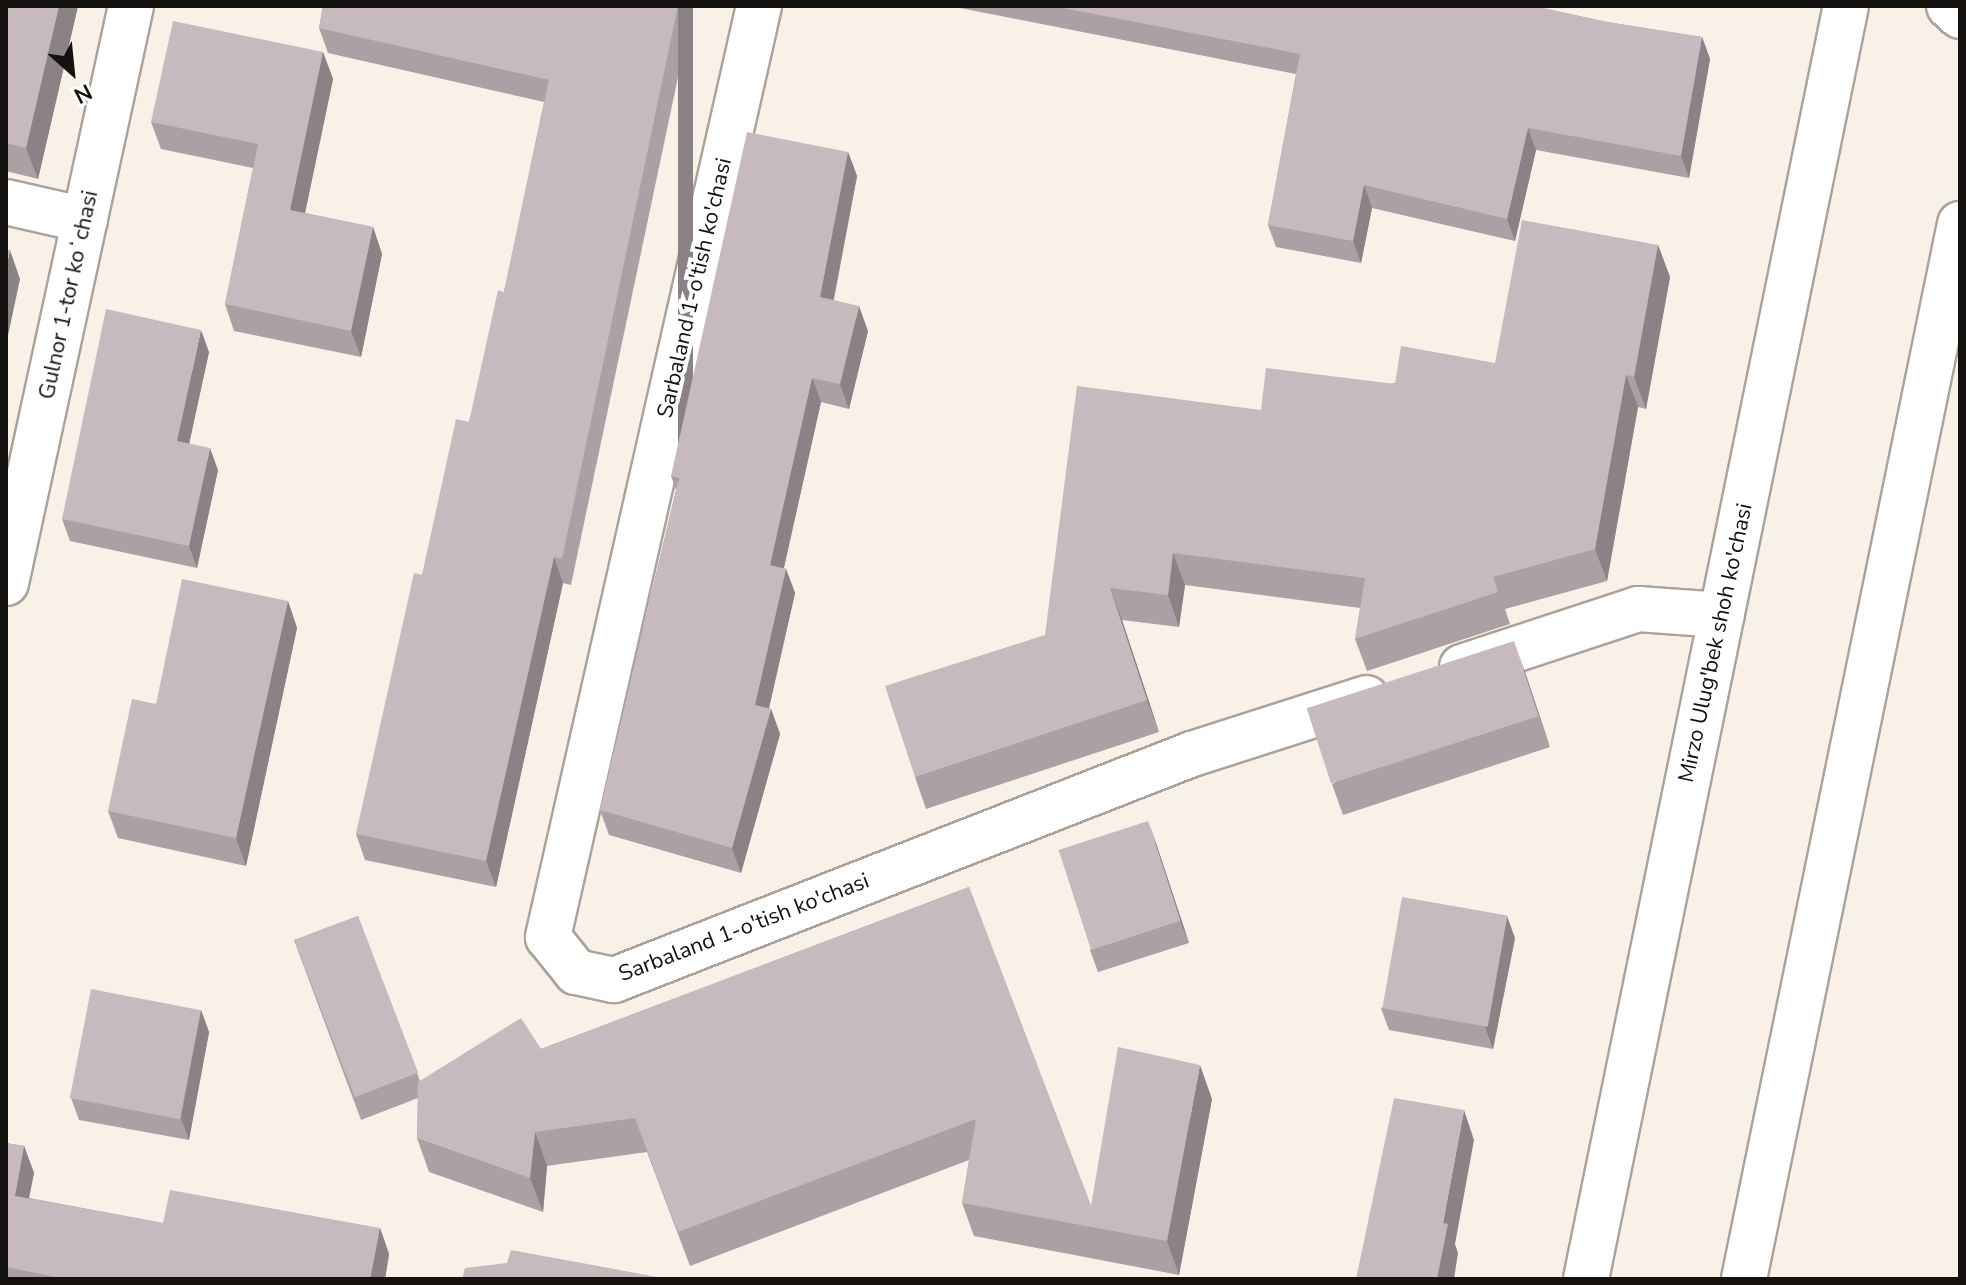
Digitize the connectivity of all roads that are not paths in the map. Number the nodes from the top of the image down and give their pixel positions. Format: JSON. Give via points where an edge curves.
{"nodes":[{"id":1,"x":131,"y":6,"type":"edge"},
{"id":2,"x":759,"y":6,"type":"edge"},
{"id":3,"x":1846,"y":6,"type":"edge"},
{"id":4,"x":1949,"y":6,"type":"edge"},
{"id":5,"x":1960,"y":16,"type":"edge"},
{"id":6,"x":6,"y":202,"type":"edge"},
{"id":7,"x":85,"y":220,"type":"junction"},
{"id":8,"x":1960,"y":224,"type":"edge"},
{"id":9,"x":6,"y":583,"type":"edge"},
{"id":10,"x":1722,"y":615,"type":"junction"},
{"id":11,"x":1586,"y":1279,"type":"edge"},
{"id":12,"x":1744,"y":1279,"type":"edge"}],
"edges":[{"from":1,"to":7,"type":"street","name":"Gulnor 1-tor koʻchasi"},
{"from":2,"to":10,"type":"street","name":"Sarbaland 1-o'tish ko'chasi","via":[[548,937],[576,972],[614,980],[1192,754],[1638,609]]},
{"from":3,"to":10,"type":"street","name":"Mirzo Ulug'bek shoh ko'chasi"},
{"from":4,"to":5,"type":"street"},
{"from":6,"to":7,"type":"street"},
{"from":7,"to":9,"type":"street","name":"Gulnor 1-tor koʻchasi"},
{"from":8,"to":12,"type":"street"},
{"from":10,"to":11,"type":"street","name":"Mirzo Ulug'bek shoh ko'chasi"}]}
